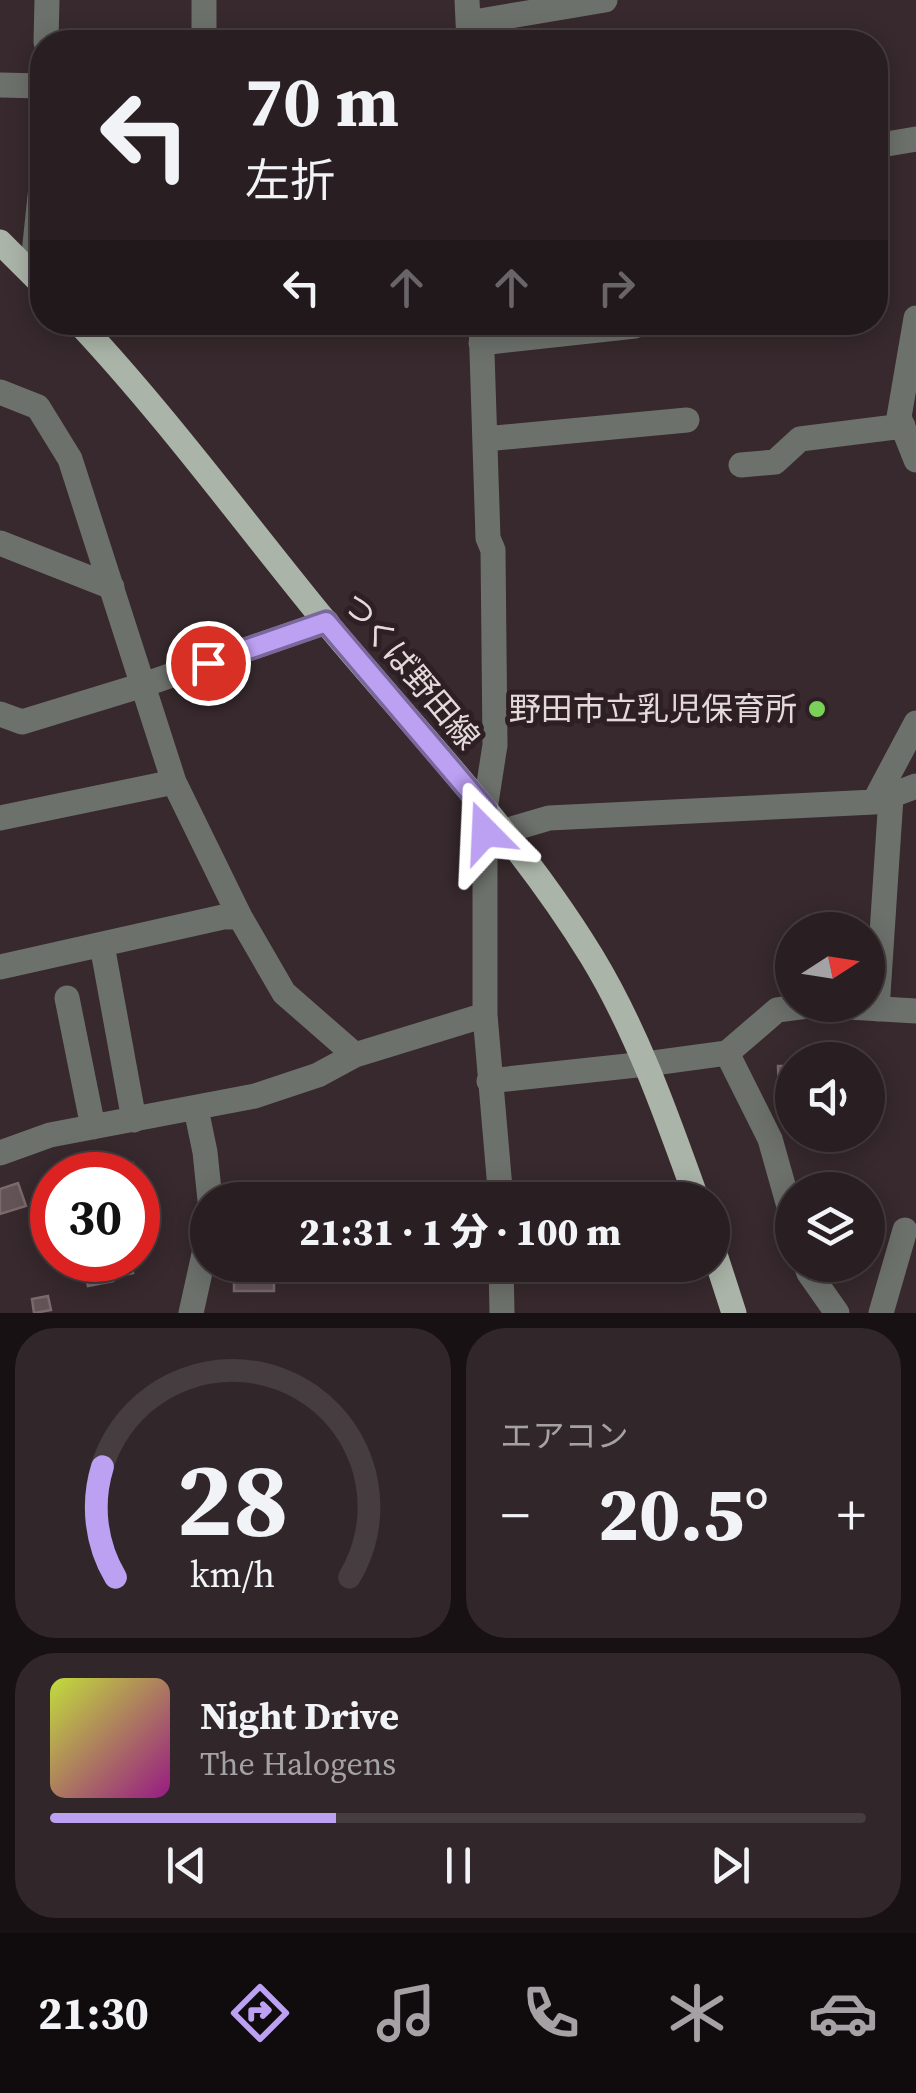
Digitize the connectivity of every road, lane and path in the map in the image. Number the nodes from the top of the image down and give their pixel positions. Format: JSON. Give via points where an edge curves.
{"nodes":[{"id":1,"x":46,"y":0,"type":"edge"},
{"id":2,"x":204,"y":0,"type":"edge"},
{"id":3,"x":606,"y":0,"type":"edge"},
{"id":4,"x":468,"y":22,"type":"edge"},
{"id":5,"x":46,"y":30,"type":"edge"},
{"id":6,"x":204,"y":30,"type":"edge"},
{"id":7,"x":0,"y":86,"type":"edge"},
{"id":8,"x":30,"y":86,"type":"edge"},
{"id":9,"x":916,"y":139,"type":"edge"},
{"id":10,"x":888,"y":144,"type":"edge"},
{"id":11,"x":0,"y":242,"type":"edge"},
{"id":12,"x":30,"y":271,"type":"edge"},
{"id":13,"x":916,"y":318,"type":"edge"},
{"id":14,"x":89,"y":335,"type":"edge"},
{"id":15,"x":481,"y":335,"type":"edge"},
{"id":16,"x":0,"y":392,"type":"edge"},
{"id":17,"x":687,"y":420,"type":"dead end"},
{"id":18,"x":903,"y":426,"type":"junction"},
{"id":19,"x":485,"y":440,"type":"junction"},
{"id":20,"x":916,"y":460,"type":"edge"},
{"id":21,"x":741,"y":464,"type":"dead end"},
{"id":22,"x":0,"y":543,"type":"edge"},
{"id":23,"x":112,"y":586,"type":"junction"},
{"id":24,"x":326,"y":622,"type":"junction"},
{"id":25,"x":143,"y":685,"type":"junction"},
{"id":26,"x":0,"y":714,"type":"edge"},
{"id":27,"x":916,"y":723,"type":"edge"},
{"id":28,"x":174,"y":782,"type":"junction"},
{"id":29,"x":916,"y":786,"type":"edge"},
{"id":30,"x":882,"y":799,"type":"junction"},
{"id":31,"x":485,"y":809,"type":"junction"},
{"id":32,"x":0,"y":818,"type":"edge"},
{"id":33,"x":505,"y":831,"type":"junction"},
{"id":34,"x":880,"y":912,"type":"edge"},
{"id":35,"x":240,"y":917,"type":"junction"},
{"id":36,"x":102,"y":944,"type":"junction"},
{"id":37,"x":0,"y":967,"type":"edge"},
{"id":38,"x":66,"y":998,"type":"dead end"},
{"id":39,"x":885,"y":1009,"type":"edge"},
{"id":40,"x":916,"y":1011,"type":"edge"},
{"id":41,"x":775,"y":1012,"type":"edge"},
{"id":42,"x":485,"y":1015,"type":"junction"},
{"id":43,"x":727,"y":1053,"type":"junction"},
{"id":44,"x":355,"y":1055,"type":"junction"},
{"id":45,"x":646,"y":1064,"type":"junction"},
{"id":46,"x":490,"y":1081,"type":"junction"},
{"id":47,"x":196,"y":1109,"type":"junction"},
{"id":48,"x":134,"y":1120,"type":"junction"},
{"id":49,"x":93,"y":1127,"type":"junction"},
{"id":50,"x":0,"y":1153,"type":"edge"},
{"id":51,"x":779,"y":1172,"type":"edge"},
{"id":52,"x":208,"y":1182,"type":"edge"},
{"id":53,"x":498,"y":1182,"type":"edge"},
{"id":54,"x":690,"y":1182,"type":"edge"},
{"id":55,"x":905,"y":1230,"type":"dead end"},
{"id":56,"x":198,"y":1282,"type":"edge"},
{"id":57,"x":501,"y":1282,"type":"edge"},
{"id":58,"x":724,"y":1282,"type":"edge"},
{"id":59,"x":815,"y":1282,"type":"edge"},
{"id":60,"x":191,"y":1313,"type":"edge"},
{"id":61,"x":502,"y":1313,"type":"edge"},
{"id":62,"x":734,"y":1313,"type":"edge"},
{"id":63,"x":836,"y":1313,"type":"edge"},
{"id":64,"x":881,"y":1313,"type":"edge"}],
"edges":[{"from":1,"to":5,"type":"street"},
{"from":2,"to":6,"type":"street"},
{"from":3,"to":4,"type":"street"},
{"from":7,"to":8,"type":"street"},
{"from":9,"to":10,"type":"street"},
{"from":11,"to":12,"type":"main road"},
{"from":13,"to":18,"type":"street","via":[[899,417]]},
{"from":14,"to":24,"type":"main road","name":"つくば野田線"},
{"from":15,"to":19,"type":"street"},
{"from":16,"to":23,"type":"street","via":[[38,406],[70,459]]},
{"from":17,"to":19,"type":"street"},
{"from":18,"to":20,"type":"street"},
{"from":18,"to":21,"type":"street","via":[[800,439],[775,462]]},
{"from":19,"to":31,"type":"street","via":[[496,669]]},
{"from":22,"to":23,"type":"street"},
{"from":23,"to":25,"type":"street"},
{"from":24,"to":25,"type":"street"},
{"from":24,"to":31,"type":"main road","name":"つくば野田線"},
{"from":25,"to":26,"type":"street","via":[[22,722]]},
{"from":25,"to":28,"type":"street"},
{"from":27,"to":30,"type":"street"},
{"from":28,"to":32,"type":"street"},
{"from":28,"to":35,"type":"street"},
{"from":29,"to":30,"type":"street"},
{"from":30,"to":33,"type":"street","via":[[549,818]]},
{"from":30,"to":34,"type":"street"},
{"from":31,"to":33,"type":"main road","name":"つくば野田線"},
{"from":31,"to":42,"type":"street"},
{"from":33,"to":45,"type":"main road","name":"つくば野田線","via":[[592,958]]},
{"from":35,"to":36,"type":"street"},
{"from":35,"to":44,"type":"street","via":[[284,993]]},
{"from":36,"to":37,"type":"street"},
{"from":36,"to":48,"type":"street"},
{"from":38,"to":49,"type":"street"},
{"from":39,"to":40,"type":"street"},
{"from":41,"to":43,"type":"street"},
{"from":42,"to":44,"type":"street"},
{"from":42,"to":46,"type":"street"},
{"from":43,"to":45,"type":"street"},
{"from":43,"to":51,"type":"street","via":[[770,1138]]},
{"from":44,"to":47,"type":"street","via":[[255,1096]]},
{"from":45,"to":46,"type":"street"},
{"from":45,"to":54,"type":"main road","name":"つくば野田線"},
{"from":46,"to":53,"type":"street"},
{"from":47,"to":48,"type":"street"},
{"from":47,"to":52,"type":"street"},
{"from":48,"to":49,"type":"street"},
{"from":49,"to":50,"type":"street"},
{"from":55,"to":64,"type":"street"},
{"from":56,"to":60,"type":"street"},
{"from":57,"to":61,"type":"street"},
{"from":58,"to":62,"type":"main road"},
{"from":59,"to":63,"type":"street"}]}
